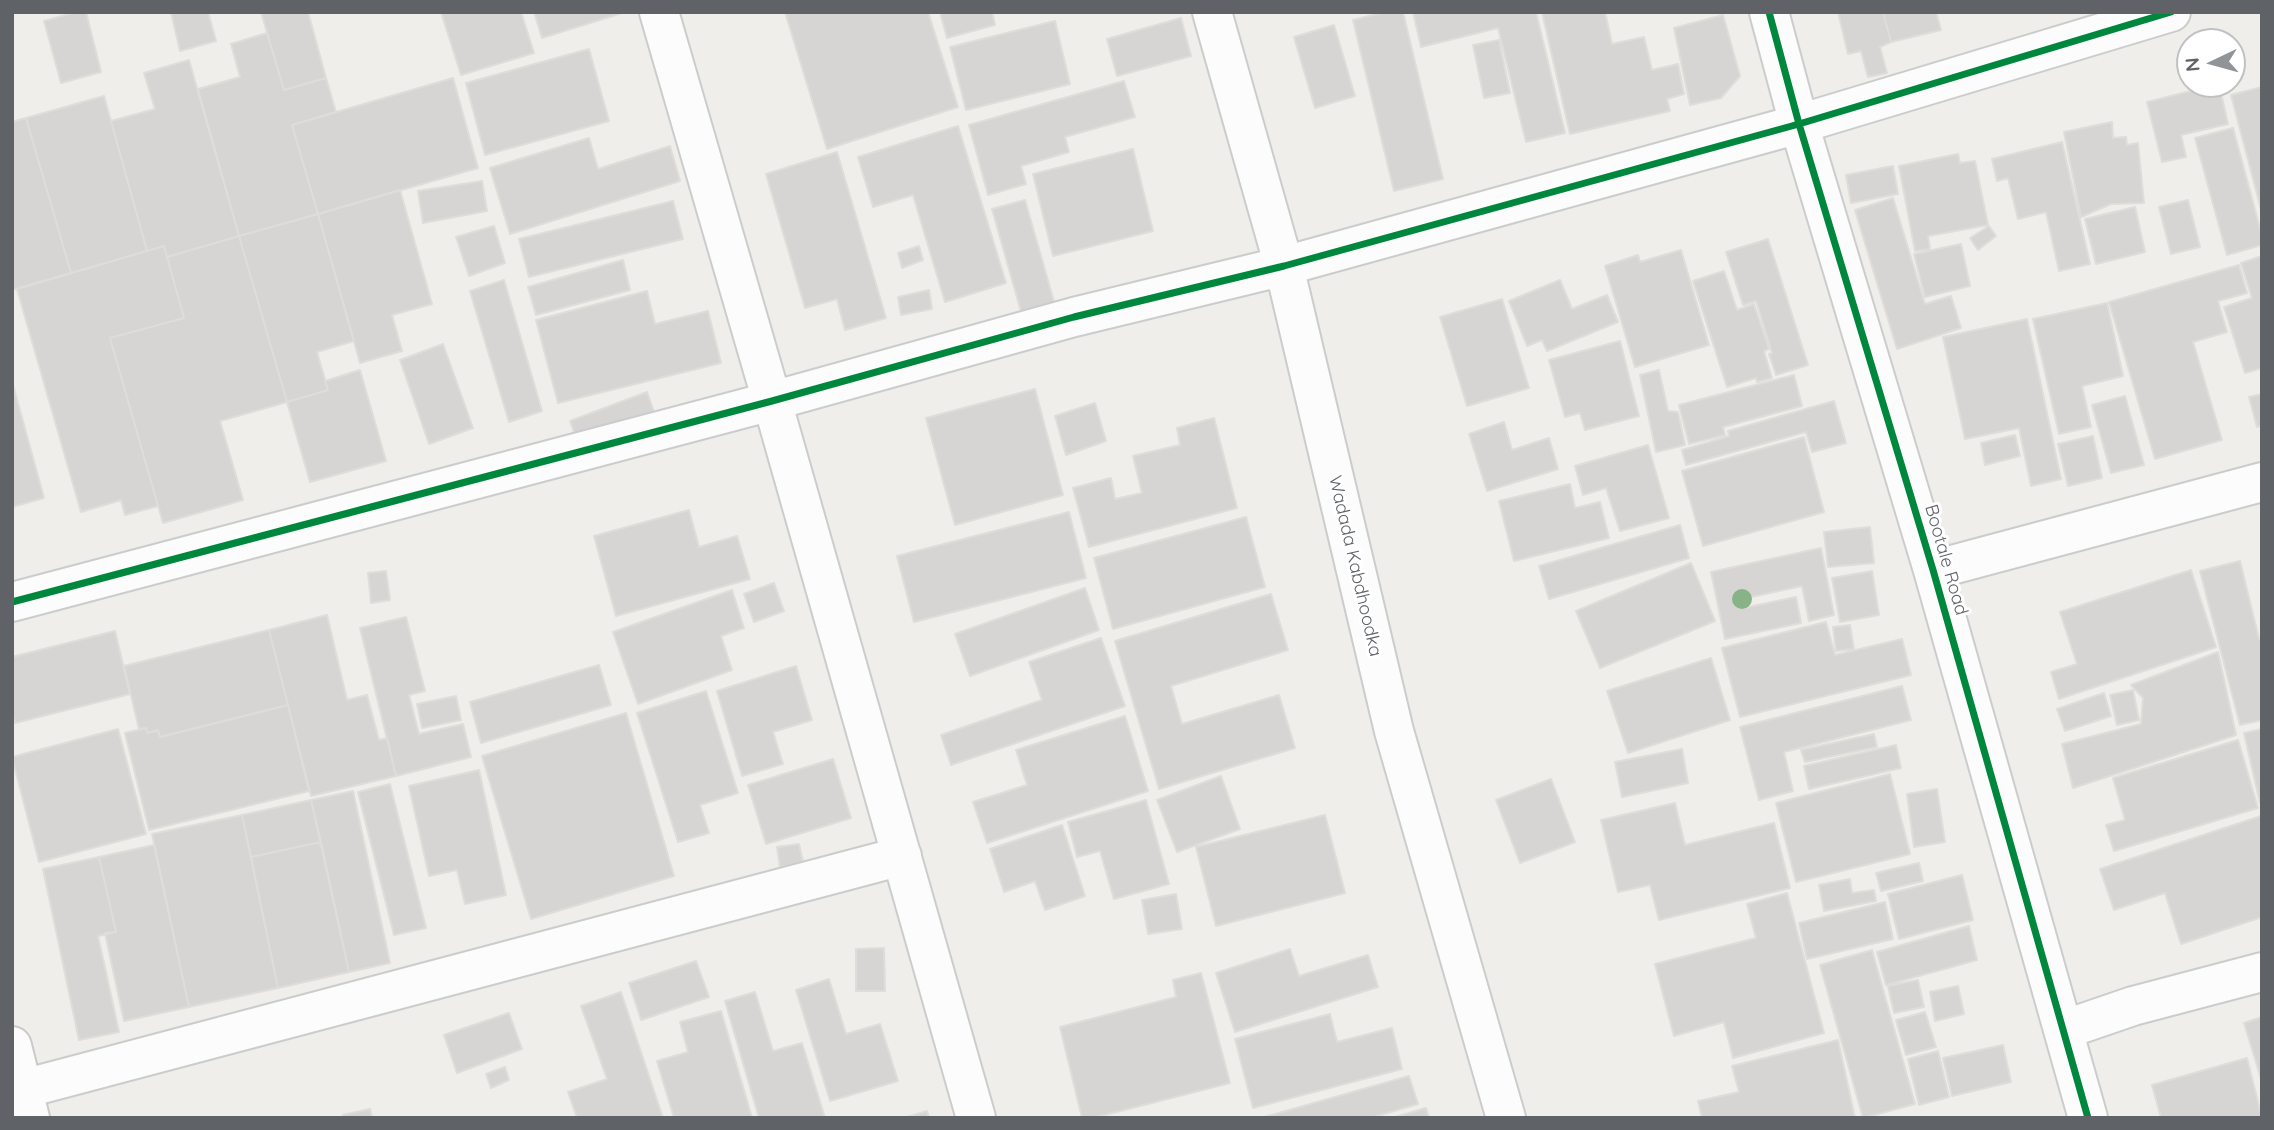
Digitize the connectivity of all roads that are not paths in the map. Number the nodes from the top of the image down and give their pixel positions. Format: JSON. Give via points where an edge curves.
{"nodes":[{"id":1,"x":659,"y":12,"type":"edge"},
{"id":2,"x":1212,"y":12,"type":"edge"},
{"id":3,"x":1769,"y":12,"type":"edge"},
{"id":4,"x":2171,"y":12,"type":"edge"},
{"id":5,"x":1799,"y":124,"type":"junction"},
{"id":6,"x":1284,"y":267,"type":"junction"},
{"id":7,"x":772,"y":401,"type":"junction"},
{"id":8,"x":2262,"y":482,"type":"edge"},
{"id":9,"x":1933,"y":570,"type":"junction"},
{"id":10,"x":12,"y":602,"type":"edge"},
{"id":11,"x":902,"y":856,"type":"junction"},
{"id":12,"x":2262,"y":972,"type":"edge"},
{"id":13,"x":2063,"y":1030,"type":"junction"},
{"id":14,"x":12,"y":1046,"type":"edge"},
{"id":15,"x":26,"y":1103,"type":"edge"},
{"id":16,"x":976,"y":1118,"type":"edge"},
{"id":17,"x":1506,"y":1118,"type":"edge"},
{"id":18,"x":2088,"y":1118,"type":"edge"}],
"edges":[{"from":1,"to":7,"type":"street"},
{"from":2,"to":6,"type":"street","name":"Wadada Kabdhoodka"},
{"from":3,"to":5,"type":"street","name":"Bootale Road"},
{"from":4,"to":5,"type":"street"},
{"from":5,"to":6,"type":"street"},
{"from":5,"to":9,"type":"street","name":"Bootale Road"},
{"from":6,"to":7,"type":"street","via":[[1074,317]]},
{"from":6,"to":17,"type":"street","name":"Wadada Kabdhoodka","via":[[1394,732]]},
{"from":7,"to":10,"type":"street"},
{"from":7,"to":11,"type":"street"},
{"from":8,"to":9,"type":"street"},
{"from":9,"to":13,"type":"street","name":"Bootale Road"},
{"from":11,"to":15,"type":"street"},
{"from":11,"to":16,"type":"street"},
{"from":12,"to":13,"type":"street"},
{"from":13,"to":18,"type":"street","name":"Bootale Road"},
{"from":14,"to":15,"type":"street"}]}
